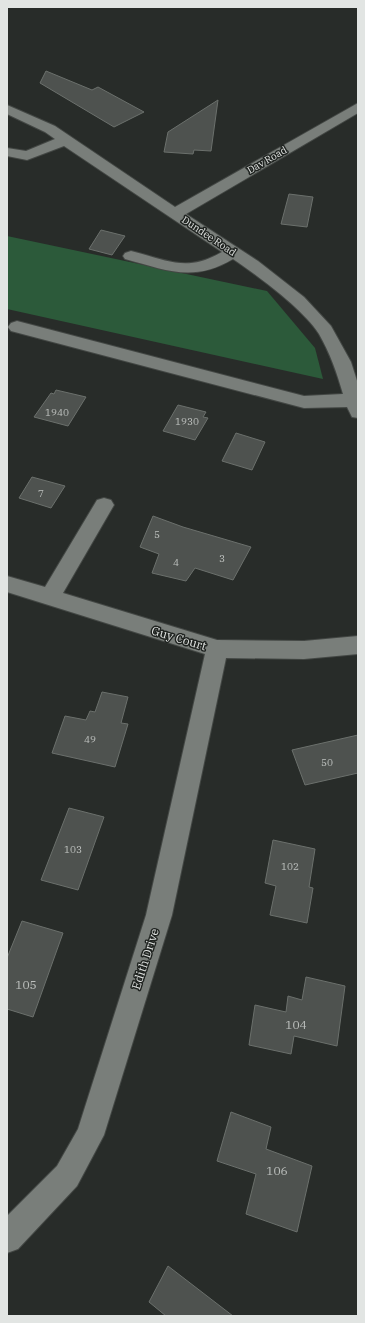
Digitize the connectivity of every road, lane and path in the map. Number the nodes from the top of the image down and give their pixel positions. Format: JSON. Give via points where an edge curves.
{"nodes":[{"id":1,"x":358,"y":107,"type":"edge"},
{"id":2,"x":7,"y":109,"type":"edge"},
{"id":3,"x":65,"y":140,"type":"junction"},
{"id":4,"x":7,"y":152,"type":"edge"},
{"id":5,"x":176,"y":213,"type":"junction"},
{"id":6,"x":234,"y":252,"type":"junction"},
{"id":7,"x":131,"y":256,"type":"dead end"},
{"id":8,"x":17,"y":327,"type":"dead end"},
{"id":9,"x":350,"y":362,"type":"edge"},
{"id":10,"x":356,"y":406,"type":"edge"},
{"id":11,"x":104,"y":505,"type":"dead end"},
{"id":12,"x":9,"y":588,"type":"edge"},
{"id":13,"x":50,"y":597,"type":"junction"},
{"id":14,"x":358,"y":645,"type":"edge"},
{"id":15,"x":217,"y":649,"type":"junction"},
{"id":16,"x":7,"y":1238,"type":"edge"}],
"edges":[{"from":1,"to":5,"type":"street","name":"Dav Road"},
{"from":2,"to":3,"type":"street","name":"Dundee Road","via":[[50,129]]},
{"from":3,"to":4,"type":"street","via":[[27,156]]},
{"from":3,"to":5,"type":"street","name":"Dundee Road"},
{"from":5,"to":6,"type":"street","name":"Dundee Road"},
{"from":6,"to":7,"type":"street","via":[[212,264],[187,270]]},
{"from":6,"to":9,"type":"street","name":"Dundee Road","via":[[298,301]]},
{"from":8,"to":10,"type":"street","via":[[304,402]]},
{"from":9,"to":10,"type":"street","name":"Dundee Road"},
{"from":11,"to":13,"type":"street"},
{"from":12,"to":13,"type":"street","name":"Guy Court"},
{"from":13,"to":15,"type":"street","name":"Guy Court"},
{"from":14,"to":15,"type":"street","name":"Guy Court","via":[[304,650]]},
{"from":15,"to":16,"type":"street","name":"Edith Drive","via":[[159,915],[90,1135],[66,1176]]}]}
